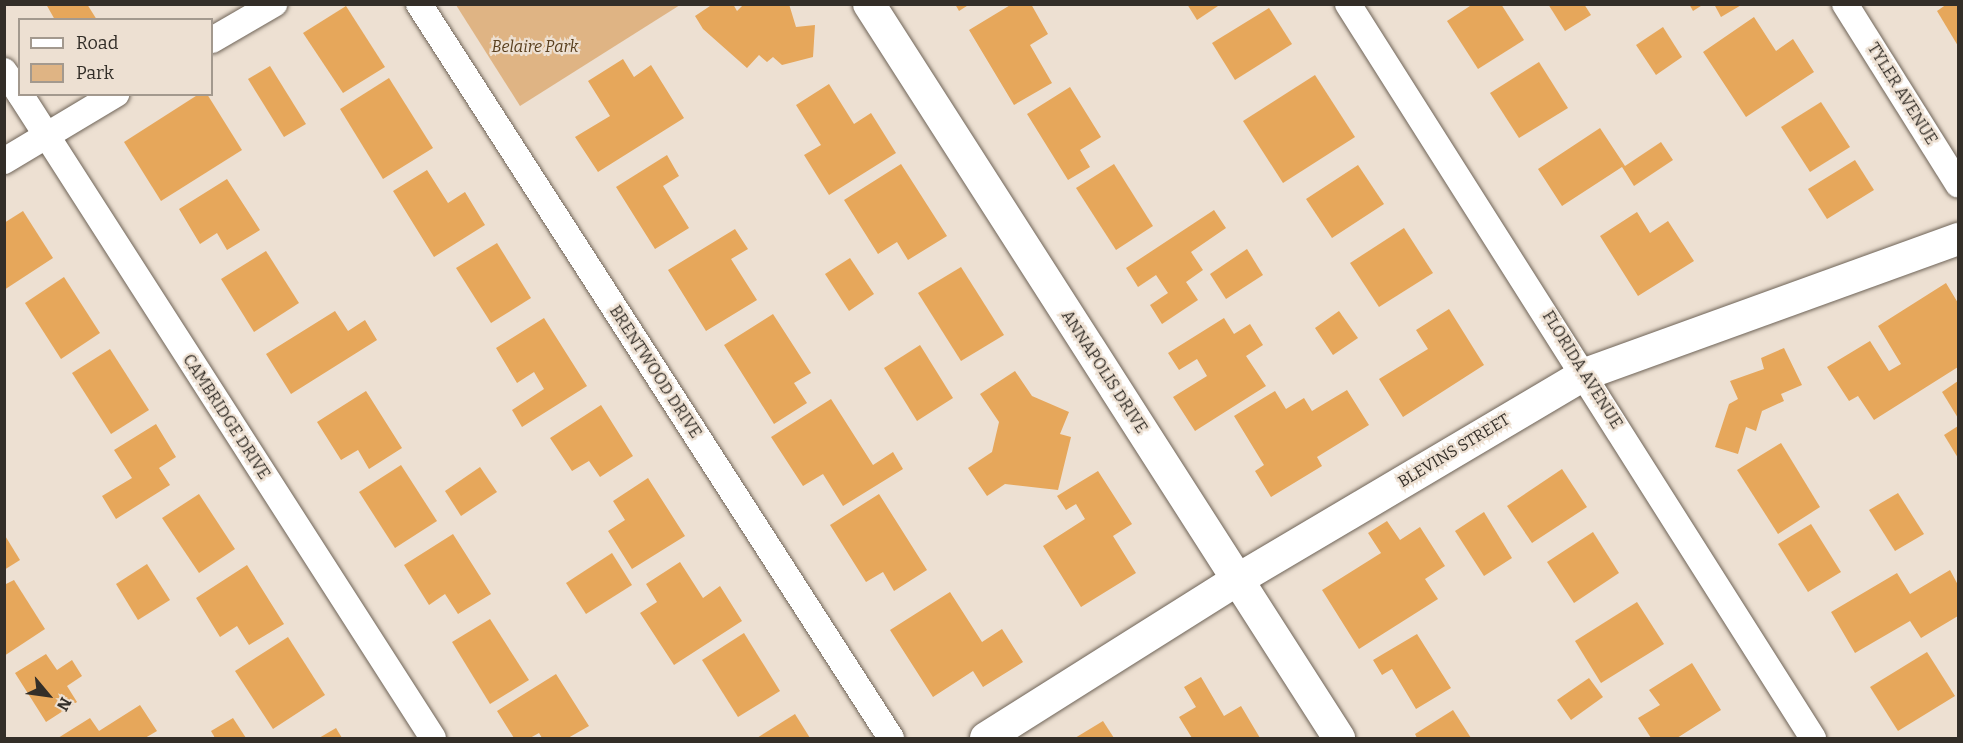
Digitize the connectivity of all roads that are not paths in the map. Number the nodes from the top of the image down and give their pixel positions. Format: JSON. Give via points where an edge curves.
{"nodes":[{"id":1,"x":274,"y":4,"type":"edge"},
{"id":2,"x":419,"y":4,"type":"edge"},
{"id":3,"x":869,"y":4,"type":"edge"},
{"id":4,"x":1348,"y":4,"type":"edge"},
{"id":5,"x":1845,"y":4,"type":"edge"},
{"id":6,"x":213,"y":39,"type":"edge"},
{"id":7,"x":4,"y":71,"type":"edge"},
{"id":8,"x":18,"y":91,"type":"edge"},
{"id":9,"x":21,"y":96,"type":"edge"},
{"id":10,"x":113,"y":96,"type":"edge"},
{"id":11,"x":45,"y":135,"type":"junction"},
{"id":12,"x":4,"y":161,"type":"edge"},
{"id":13,"x":1959,"y":184,"type":"edge"},
{"id":14,"x":1959,"y":239,"type":"edge"},
{"id":15,"x":1585,"y":374,"type":"junction"},
{"id":16,"x":1237,"y":580,"type":"junction"},
{"id":17,"x":433,"y":738,"type":"edge"},
{"id":18,"x":891,"y":738,"type":"edge"},
{"id":19,"x":986,"y":738,"type":"edge"},
{"id":20,"x":1339,"y":738,"type":"edge"},
{"id":21,"x":1813,"y":738,"type":"edge"}],
"edges":[{"from":1,"to":6,"type":"street"},
{"from":2,"to":18,"type":"street","name":"BRENTWOOD DRIVE"},
{"from":3,"to":16,"type":"street","name":"ANNAPOLIS DRIVE"},
{"from":4,"to":15,"type":"street","name":"FLORIDA AVENUE"},
{"from":5,"to":13,"type":"street","name":"TYLER AVENUE"},
{"from":7,"to":8,"type":"street","name":"CAMBRIDGE DRIVE"},
{"from":9,"to":11,"type":"street","name":"CAMBRIDGE DRIVE"},
{"from":10,"to":11,"type":"street"},
{"from":11,"to":12,"type":"street"},
{"from":11,"to":17,"type":"street","name":"CAMBRIDGE DRIVE"},
{"from":14,"to":15,"type":"street","name":"BLEVINS STREET"},
{"from":15,"to":16,"type":"street","name":"BLEVINS STREET"},
{"from":15,"to":21,"type":"street","name":"FLORIDA AVENUE"},
{"from":16,"to":19,"type":"street","name":"BLEVINS STREET"},
{"from":16,"to":20,"type":"street","name":"ANNAPOLIS DRIVE"}]}
